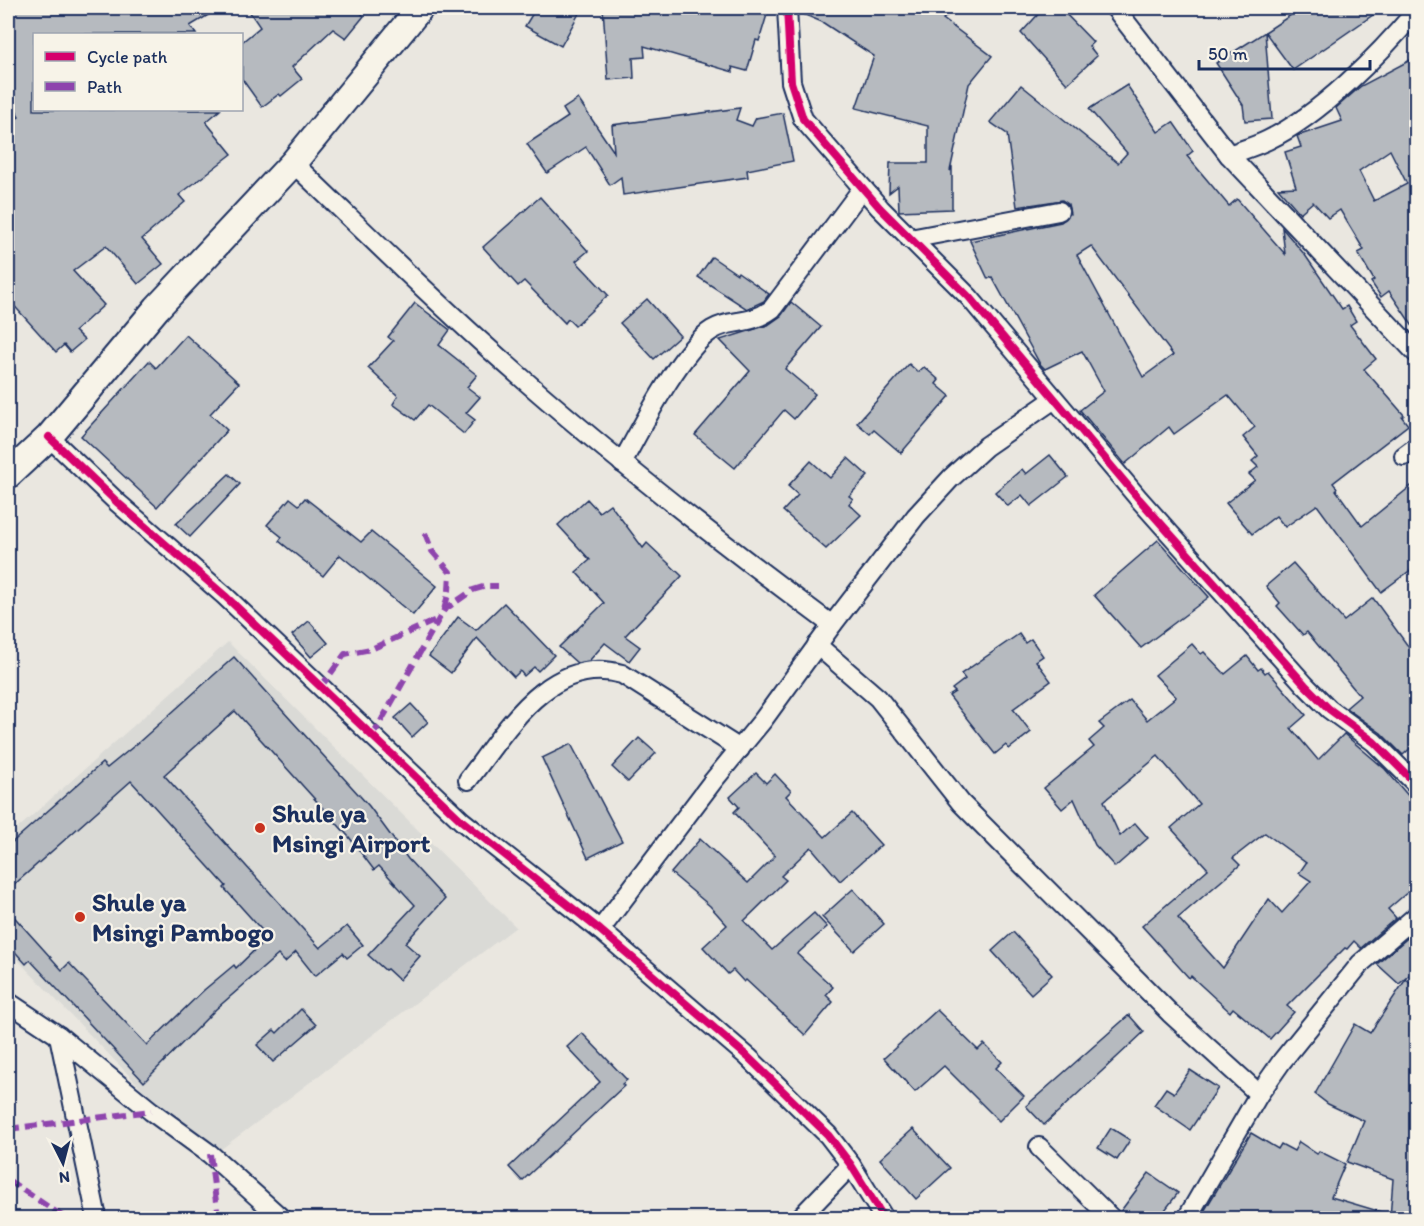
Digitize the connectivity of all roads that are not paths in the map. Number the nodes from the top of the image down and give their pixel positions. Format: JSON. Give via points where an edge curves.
{"nodes":[{"id":1,"x":420,"y":8,"type":"edge"},
{"id":2,"x":787,"y":8,"type":"edge"},
{"id":3,"x":1115,"y":8,"type":"edge"},
{"id":4,"x":1416,"y":11,"type":"edge"},
{"id":5,"x":1229,"y":155,"type":"junction"},
{"id":6,"x":293,"y":163,"type":"junction"},
{"id":7,"x":862,"y":189,"type":"junction"},
{"id":8,"x":1059,"y":210,"type":"dead end"},
{"id":9,"x":910,"y":239,"type":"junction"},
{"id":10,"x":1416,"y":352,"type":"edge"},
{"id":11,"x":1053,"y":400,"type":"junction"},
{"id":12,"x":50,"y":437,"type":"junction"},
{"id":13,"x":622,"y":463,"type":"junction"},
{"id":14,"x":8,"y":475,"type":"edge"},
{"id":15,"x":832,"y":625,"type":"junction"},
{"id":16,"x":817,"y":645,"type":"junction"},
{"id":17,"x":740,"y":749,"type":"junction"},
{"id":18,"x":468,"y":780,"type":"dead end"},
{"id":19,"x":1416,"y":784,"type":"edge"},
{"id":20,"x":1416,"y":916,"type":"edge"},
{"id":21,"x":600,"y":930,"type":"junction"},
{"id":22,"x":8,"y":1002,"type":"edge"},
{"id":23,"x":59,"y":1036,"type":"junction"},
{"id":24,"x":1259,"y":1094,"type":"junction"},
{"id":25,"x":1039,"y":1147,"type":"dead end"},
{"id":26,"x":851,"y":1165,"type":"junction"},
{"id":27,"x":97,"y":1218,"type":"edge"},
{"id":28,"x":281,"y":1218,"type":"edge"},
{"id":29,"x":800,"y":1218,"type":"edge"},
{"id":30,"x":884,"y":1218,"type":"edge"},
{"id":31,"x":1111,"y":1218,"type":"edge"},
{"id":32,"x":1187,"y":1218,"type":"edge"}],
"edges":[{"from":1,"to":6,"type":"street"},
{"from":2,"to":7,"type":"street","via":[[791,82],[803,119]]},
{"from":3,"to":5,"type":"street"},
{"from":4,"to":5,"type":"street","via":[[1373,60],[1298,121],[1269,140]]},
{"from":5,"to":10,"type":"street"},
{"from":6,"to":12,"type":"street","via":[[157,308]]},
{"from":6,"to":13,"type":"street","via":[[488,348]]},
{"from":7,"to":9,"type":"street"},
{"from":7,"to":13,"type":"street","via":[[772,309],[752,321],[712,330],[700,341],[650,411]]},
{"from":8,"to":9,"type":"street"},
{"from":9,"to":11,"type":"street","via":[[969,297]]},
{"from":11,"to":15,"type":"street","via":[[985,447],[951,478],[916,516]]},
{"from":11,"to":19,"type":"street","via":[[1305,685],[1374,742]]},
{"from":12,"to":14,"type":"street"},
{"from":12,"to":21,"type":"street","via":[[118,503],[225,596],[462,821]]},
{"from":13,"to":15,"type":"street"},
{"from":15,"to":16,"type":"street"},
{"from":16,"to":17,"type":"street"},
{"from":16,"to":24,"type":"street","via":[[878,698],[961,803],[1170,1013]]},
{"from":17,"to":18,"type":"street","via":[[622,674],[603,669],[582,671],[560,679],[540,693]]},
{"from":17,"to":21,"type":"street"},
{"from":20,"to":24,"type":"street","via":[[1361,963]]},
{"from":21,"to":26,"type":"street","via":[[748,1057],[828,1135]]},
{"from":22,"to":23,"type":"street"},
{"from":23,"to":27,"type":"street"},
{"from":23,"to":28,"type":"street","via":[[210,1154]]},
{"from":24,"to":32,"type":"street"},
{"from":25,"to":31,"type":"street"},
{"from":26,"to":29,"type":"street"},
{"from":26,"to":30,"type":"street"}]}
